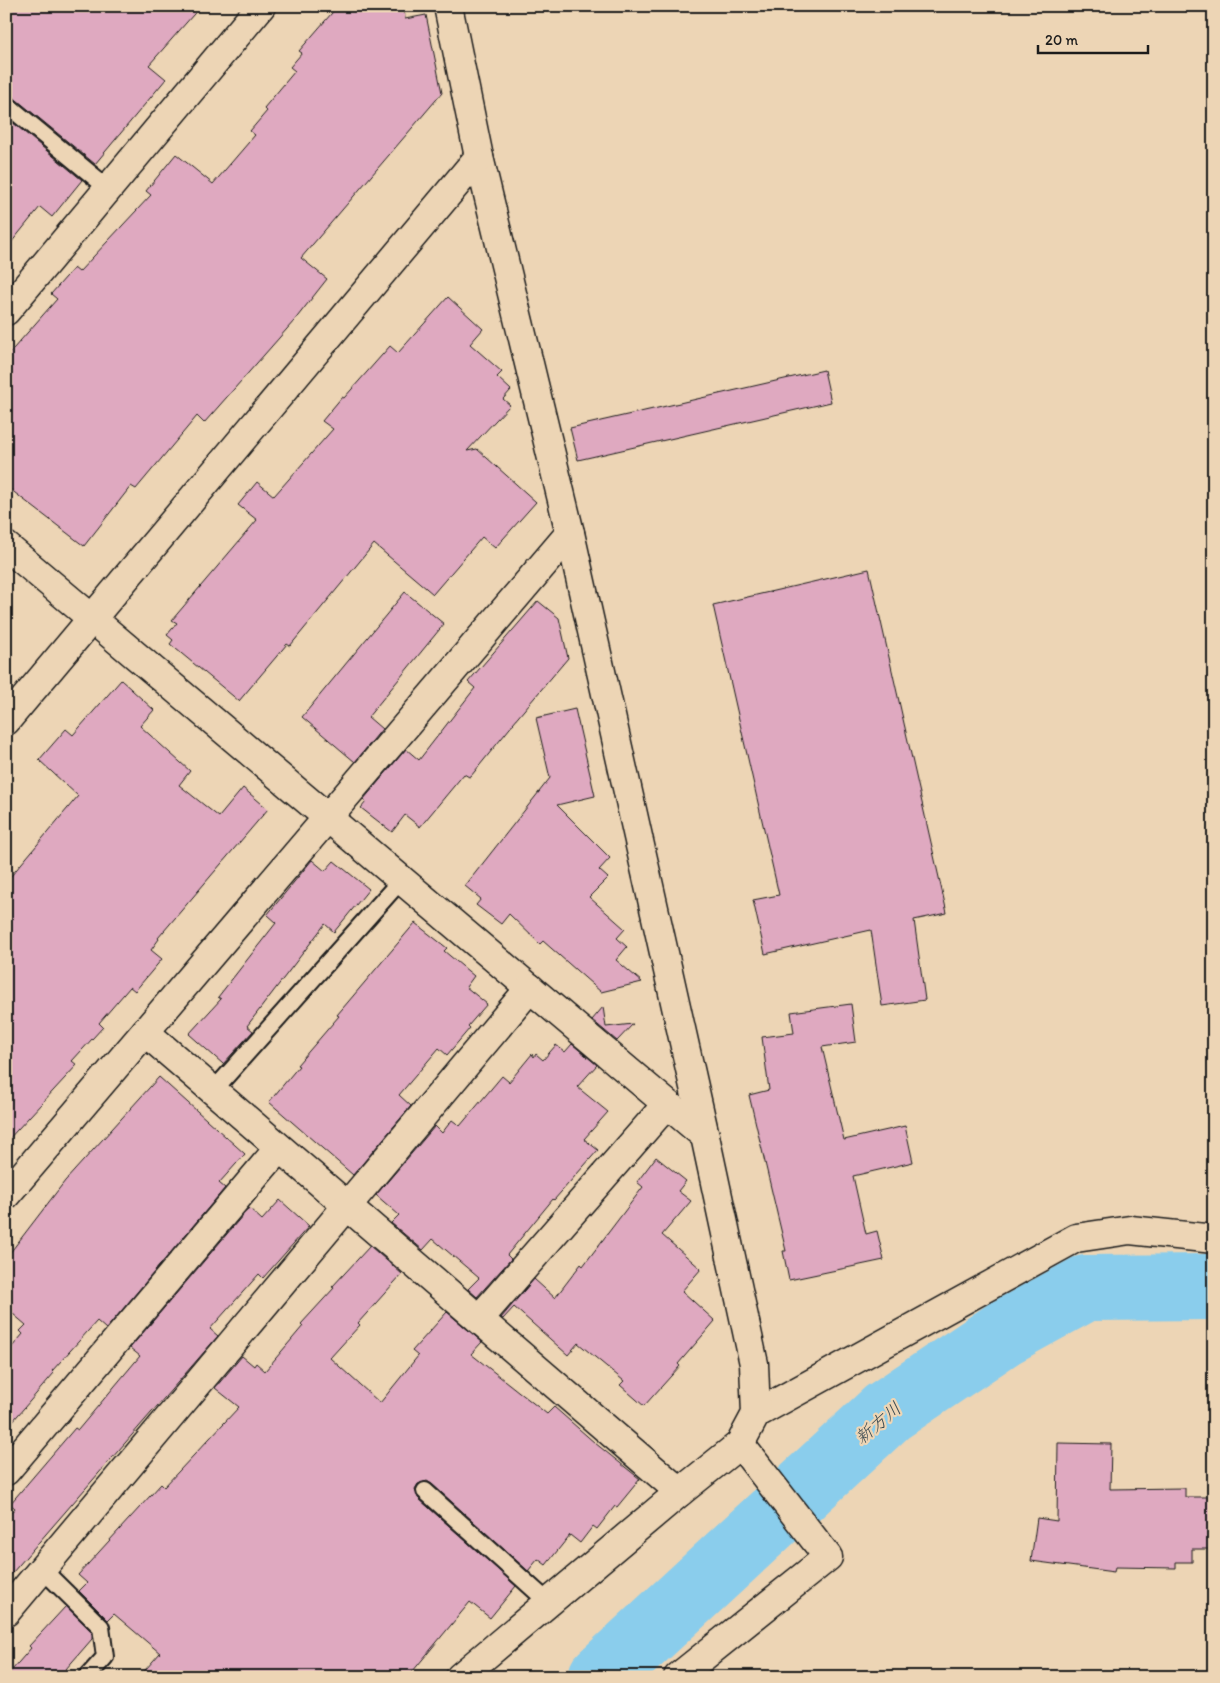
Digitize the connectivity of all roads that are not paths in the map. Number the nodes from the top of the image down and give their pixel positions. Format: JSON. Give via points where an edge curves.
{"nodes":[{"id":1,"x":261,"y":6,"type":"edge"},
{"id":2,"x":448,"y":6,"type":"edge"},
{"id":3,"x":6,"y":104,"type":"edge"},
{"id":4,"x":479,"y":157,"type":"junction"},
{"id":5,"x":109,"y":189,"type":"junction"},
{"id":6,"x":6,"y":312,"type":"edge"},
{"id":7,"x":570,"y":533,"type":"junction"},
{"id":8,"x":6,"y":546,"type":"edge"},
{"id":9,"x":92,"y":619,"type":"junction"},
{"id":10,"x":6,"y":721,"type":"edge"},
{"id":11,"x":328,"y":818,"type":"junction"},
{"id":12,"x":401,"y":880,"type":"junction"},
{"id":13,"x":530,"y":988,"type":"junction"},
{"id":14,"x":145,"y":1032,"type":"junction"},
{"id":15,"x":213,"y":1091,"type":"junction"},
{"id":16,"x":667,"y":1104,"type":"junction"},
{"id":17,"x":704,"y":1136,"type":"junction"},
{"id":18,"x":279,"y":1148,"type":"junction"},
{"id":19,"x":6,"y":1195,"type":"edge"},
{"id":20,"x":347,"y":1206,"type":"junction"},
{"id":21,"x":1214,"y":1239,"type":"edge"},
{"id":22,"x":479,"y":1319,"type":"junction"},
{"id":23,"x":756,"y":1414,"type":"junction"},
{"id":24,"x":740,"y":1444,"type":"junction"},
{"id":25,"x":6,"y":1471,"type":"edge"},
{"id":26,"x":425,"y":1491,"type":"dead end"},
{"id":27,"x":680,"y":1492,"type":"junction"},
{"id":28,"x":42,"y":1569,"type":"junction"},
{"id":29,"x":548,"y":1602,"type":"junction"},
{"id":30,"x":6,"y":1612,"type":"edge"},
{"id":31,"x":87,"y":1677,"type":"edge"},
{"id":32,"x":460,"y":1677,"type":"edge"},
{"id":33,"x":678,"y":1677,"type":"edge"}],
"edges":[{"from":1,"to":5,"type":"street"},
{"from":2,"to":4,"type":"street"},
{"from":3,"to":5,"type":"lane"},
{"from":4,"to":7,"type":"street"},
{"from":4,"to":9,"type":"street"},
{"from":5,"to":6,"type":"street"},
{"from":7,"to":11,"type":"street"},
{"from":7,"to":17,"type":"street"},
{"from":8,"to":9,"type":"street"},
{"from":9,"to":10,"type":"street"},
{"from":9,"to":11,"type":"street"},
{"from":11,"to":12,"type":"street"},
{"from":11,"to":14,"type":"street"},
{"from":12,"to":13,"type":"street"},
{"from":12,"to":15,"type":"lane"},
{"from":13,"to":16,"type":"street"},
{"from":13,"to":20,"type":"street"},
{"from":14,"to":15,"type":"street"},
{"from":14,"to":19,"type":"street"},
{"from":15,"to":18,"type":"street"},
{"from":16,"to":17,"type":"street"},
{"from":16,"to":22,"type":"street"},
{"from":17,"to":23,"type":"street","via":[[754,1364]]},
{"from":18,"to":20,"type":"street"},
{"from":18,"to":25,"type":"street"},
{"from":20,"to":22,"type":"street"},
{"from":20,"to":28,"type":"street"},
{"from":21,"to":23,"type":"street","via":[[1130,1230],[1076,1238]]},
{"from":22,"to":27,"type":"street"},
{"from":23,"to":24,"type":"street"},
{"from":24,"to":27,"type":"street"},
{"from":24,"to":33,"type":"street","via":[[828,1557]]},
{"from":26,"to":29,"type":"lane"},
{"from":27,"to":29,"type":"street"},
{"from":28,"to":30,"type":"street"},
{"from":28,"to":31,"type":"lane","via":[[101,1627],[105,1657]]},
{"from":29,"to":32,"type":"street"}]}
